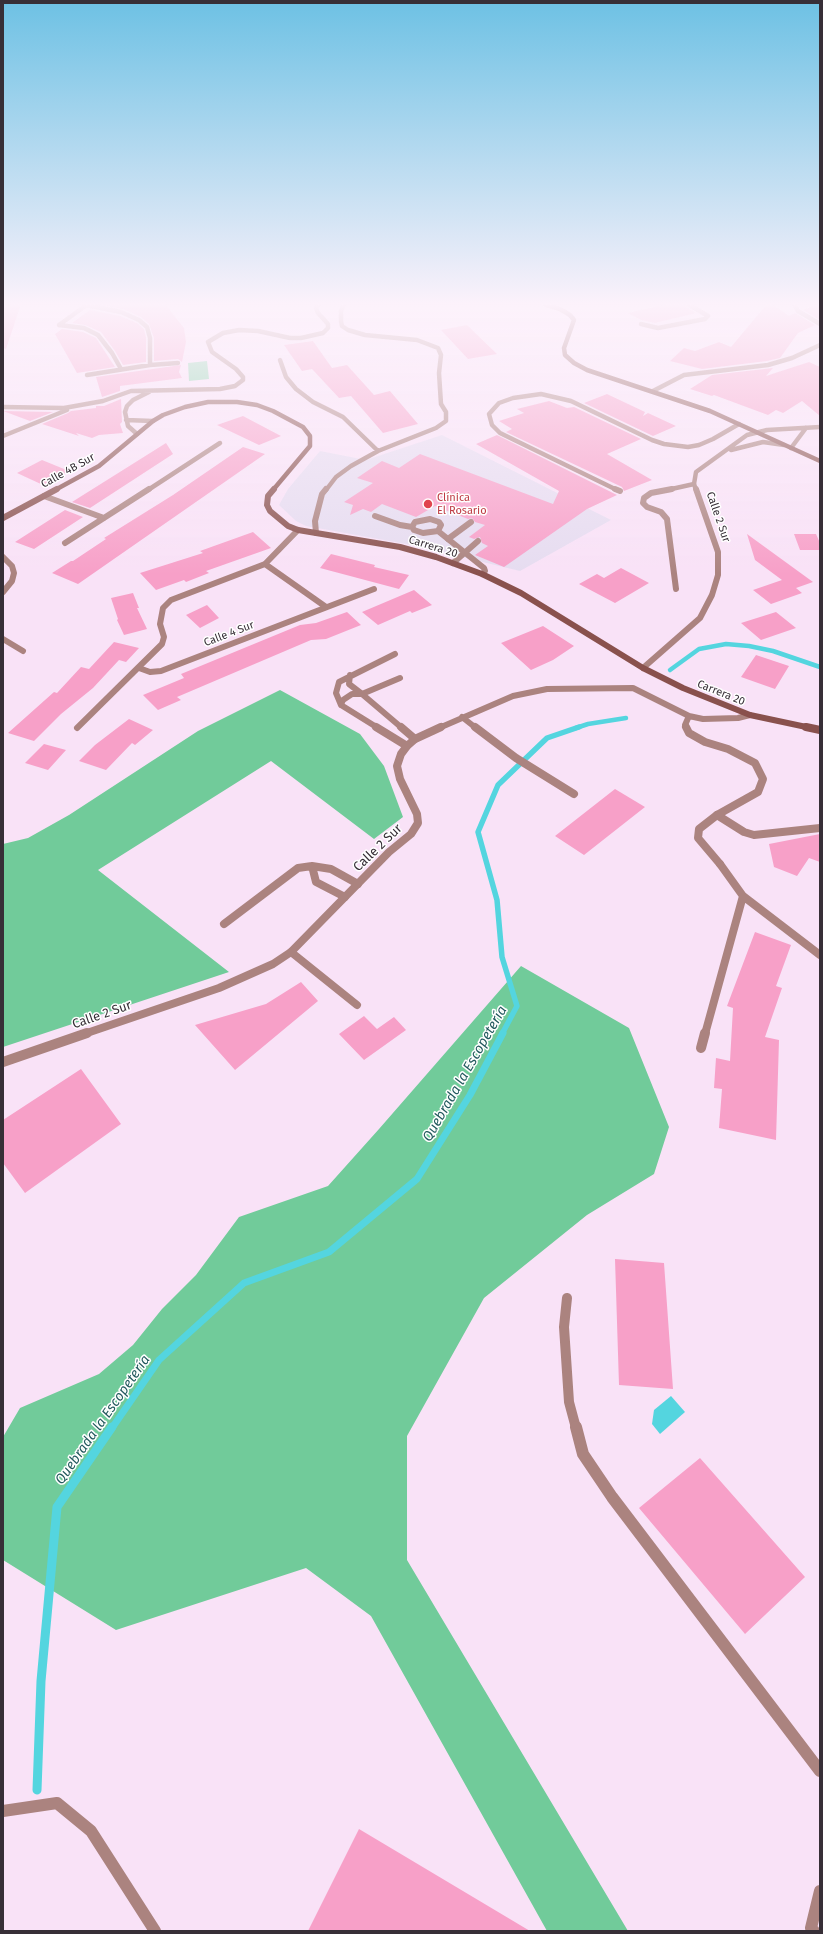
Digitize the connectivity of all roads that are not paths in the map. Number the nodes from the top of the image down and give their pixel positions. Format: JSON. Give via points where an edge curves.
{"nodes":[{"id":1,"x":121,"y":394,"type":"edge"},
{"id":2,"x":143,"y":394,"type":"edge"},
{"id":3,"x":302,"y":394,"type":"edge"},
{"id":4,"x":440,"y":394,"type":"edge"},
{"id":5,"x":539,"y":394,"type":"edge"},
{"id":6,"x":542,"y":394,"type":"edge"},
{"id":7,"x":665,"y":394,"type":"edge"},
{"id":8,"x":75,"y":406,"type":"junction"},
{"id":9,"x":3,"y":407,"type":"edge"},
{"id":10,"x":126,"y":420,"type":"junction"},
{"id":11,"x":153,"y":421,"type":"junction"},
{"id":12,"x":739,"y":424,"type":"junction"},
{"id":13,"x":820,"y":427,"type":"edge"},
{"id":14,"x":806,"y":428,"type":"junction"},
{"id":15,"x":757,"y":432,"type":"junction"},
{"id":16,"x":137,"y":434,"type":"junction"},
{"id":17,"x":3,"y":436,"type":"edge"},
{"id":18,"x":220,"y":443,"type":"dead end"},
{"id":19,"x":784,"y":444,"type":"junction"},
{"id":20,"x":791,"y":448,"type":"junction"},
{"id":21,"x":378,"y":451,"type":"junction"},
{"id":22,"x":721,"y":453,"type":"junction"},
{"id":23,"x":820,"y":461,"type":"edge"},
{"id":24,"x":694,"y":484,"type":"junction"},
{"id":25,"x":620,"y":491,"type":"dead end"},
{"id":26,"x":44,"y":496,"type":"junction"},
{"id":27,"x":375,"y":516,"type":"dead end"},
{"id":28,"x":3,"y":518,"type":"edge"},
{"id":29,"x":104,"y":518,"type":"junction"},
{"id":30,"x":471,"y":522,"type":"dead end"},
{"id":31,"x":412,"y":527,"type":"junction"},
{"id":32,"x":298,"y":530,"type":"junction"},
{"id":33,"x":438,"y":531,"type":"junction"},
{"id":34,"x":316,"y":533,"type":"junction"},
{"id":35,"x":448,"y":539,"type":"junction"},
{"id":36,"x":478,"y":541,"type":"dead end"},
{"id":37,"x":65,"y":543,"type":"dead end"},
{"id":38,"x":464,"y":552,"type":"junction"},
{"id":39,"x":3,"y":557,"type":"edge"},
{"id":40,"x":453,"y":563,"type":"junction"},
{"id":41,"x":265,"y":564,"type":"junction"},
{"id":42,"x":482,"y":574,"type":"junction"},
{"id":43,"x":374,"y":589,"type":"dead end"},
{"id":44,"x":676,"y":589,"type":"dead end"},
{"id":45,"x":3,"y":592,"type":"edge"},
{"id":46,"x":326,"y":607,"type":"junction"},
{"id":47,"x":3,"y":639,"type":"edge"},
{"id":48,"x":23,"y":651,"type":"dead end"},
{"id":49,"x":395,"y":654,"type":"dead end"},
{"id":50,"x":139,"y":668,"type":"junction"},
{"id":51,"x":643,"y":668,"type":"junction"},
{"id":52,"x":350,"y":675,"type":"junction"},
{"id":53,"x":400,"y":678,"type":"dead end"},
{"id":54,"x":362,"y":694,"type":"junction"},
{"id":55,"x":341,"y":705,"type":"junction"},
{"id":56,"x":750,"y":715,"type":"junction"},
{"id":57,"x":689,"y":716,"type":"junction"},
{"id":58,"x":462,"y":717,"type":"junction"},
{"id":59,"x":77,"y":728,"type":"dead end"},
{"id":60,"x":820,"y":730,"type":"edge"},
{"id":61,"x":415,"y":739,"type":"junction"},
{"id":62,"x":407,"y":746,"type":"junction"},
{"id":63,"x":574,"y":794,"type":"dead end"},
{"id":64,"x":717,"y":815,"type":"junction"},
{"id":65,"x":820,"y":828,"type":"edge"},
{"id":66,"x":312,"y":866,"type":"junction"},
{"id":67,"x":358,"y":884,"type":"junction"},
{"id":68,"x":743,"y":896,"type":"junction"},
{"id":69,"x":345,"y":898,"type":"junction"},
{"id":70,"x":224,"y":924,"type":"dead end"},
{"id":71,"x":292,"y":952,"type":"junction"},
{"id":72,"x":820,"y":955,"type":"edge"},
{"id":73,"x":357,"y":1005,"type":"dead end"},
{"id":74,"x":701,"y":1048,"type":"dead end"},
{"id":75,"x":3,"y":1062,"type":"edge"},
{"id":76,"x":567,"y":1298,"type":"dead end"},
{"id":77,"x":820,"y":1771,"type":"edge"},
{"id":78,"x":3,"y":1811,"type":"edge"},
{"id":79,"x":820,"y":1891,"type":"edge"},
{"id":80,"x":812,"y":1930,"type":"edge"},
{"id":81,"x":155,"y":1931,"type":"edge"}],
"edges":[{"from":1,"to":8,"type":"street","via":[[103,401]]},
{"from":2,"to":10,"type":"street","via":[[127,406]]},
{"from":3,"to":21,"type":"street","via":[[343,418]]},
{"from":4,"to":21,"type":"street","via":[[446,421],[436,428]]},
{"from":5,"to":25,"type":"street","via":[[499,403],[488,414],[492,425],[500,433]]},
{"from":6,"to":12,"type":"street","via":[[571,401],[664,444],[698,445]]},
{"from":7,"to":12,"type":"street"},
{"from":8,"to":9,"type":"street"},
{"from":8,"to":17,"type":"street"},
{"from":10,"to":11,"type":"street"},
{"from":10,"to":16,"type":"street","via":[[128,426]]},
{"from":11,"to":16,"type":"street","name":"Calle 4B Sur"},
{"from":11,"to":32,"type":"street","name":"Carrera 20","via":[[196,404],[237,402],[265,407],[303,427],[310,436],[310,446],[268,496],[267,505],[275,516]]},
{"from":12,"to":15,"type":"street"},
{"from":13,"to":14,"type":"street"},
{"from":14,"to":15,"type":"street"},
{"from":14,"to":20,"type":"street"},
{"from":15,"to":19,"type":"street"},
{"from":15,"to":22,"type":"street","name":"Calle 2 Sur","via":[[747,435]]},
{"from":16,"to":26,"type":"street","name":"Calle 4B Sur","via":[[98,466]]},
{"from":18,"to":29,"type":"street"},
{"from":19,"to":20,"type":"street"},
{"from":19,"to":22,"type":"street","name":"Calle 2 Sur","via":[[763,442]]},
{"from":20,"to":23,"type":"street"},
{"from":21,"to":34,"type":"street","via":[[336,477],[322,494],[315,521]]},
{"from":22,"to":24,"type":"street","name":"Calle 2 Sur","via":[[696,472]]},
{"from":24,"to":44,"type":"street","via":[[651,493],[644,498],[643,503],[661,512],[667,520]]},
{"from":24,"to":51,"type":"street","name":"Calle 2 Sur","via":[[718,552],[718,575],[712,595],[700,618]]},
{"from":26,"to":28,"type":"street","name":"Calle 4B Sur"},
{"from":26,"to":29,"type":"street"},
{"from":27,"to":31,"type":"street"},
{"from":29,"to":37,"type":"street"},
{"from":30,"to":35,"type":"street"},
{"from":31,"to":33,"type":"street","via":[[423,533]]},
{"from":31,"to":33,"type":"street","via":[[415,522],[430,519],[441,525]]},
{"from":32,"to":34,"type":"street","name":"Carrera 20"},
{"from":32,"to":41,"type":"street"},
{"from":33,"to":35,"type":"street"},
{"from":34,"to":40,"type":"street","name":"Carrera 20","via":[[400,547]]},
{"from":35,"to":38,"type":"street"},
{"from":36,"to":38,"type":"street"},
{"from":38,"to":40,"type":"street"},
{"from":38,"to":42,"type":"street","via":[[484,568]]},
{"from":39,"to":45,"type":"street","via":[[12,566],[14,574]]},
{"from":40,"to":42,"type":"street","name":"Carrera 20"},
{"from":41,"to":46,"type":"street"},
{"from":41,"to":50,"type":"street","via":[[171,600],[163,608],[160,624],[164,637],[162,644]]},
{"from":42,"to":51,"type":"street","name":"Carrera 20","via":[[521,592]]},
{"from":43,"to":46,"type":"street","name":"Calle 4 Sur"},
{"from":46,"to":50,"type":"street","name":"Calle 4 Sur","via":[[161,671],[150,672]]},
{"from":47,"to":48,"type":"street"},
{"from":49,"to":52,"type":"street"},
{"from":50,"to":59,"type":"street"},
{"from":51,"to":56,"type":"street","name":"Carrera 20","via":[[707,699]]},
{"from":52,"to":54,"type":"street","via":[[349,684]]},
{"from":52,"to":55,"type":"street","via":[[336,687]]},
{"from":53,"to":54,"type":"street"},
{"from":54,"to":55,"type":"street","via":[[347,696]]},
{"from":54,"to":61,"type":"street"},
{"from":55,"to":62,"type":"street"},
{"from":56,"to":57,"type":"street","name":"Calle 2 Sur","via":[[738,718]]},
{"from":56,"to":60,"type":"street","name":"Carrera 20"},
{"from":57,"to":58,"type":"street","name":"Calle 2 Sur","via":[[633,688],[547,689],[513,696]]},
{"from":57,"to":64,"type":"street","via":[[685,725],[689,733],[755,763],[763,778],[758,792]]},
{"from":58,"to":61,"type":"street","name":"Calle 2 Sur"},
{"from":58,"to":63,"type":"street","via":[[516,758]]},
{"from":61,"to":62,"type":"street","name":"Calle 2 Sur"},
{"from":62,"to":67,"type":"street","name":"Calle 2 Sur","via":[[397,766],[400,780],[417,814],[418,824],[411,834],[389,852]]},
{"from":64,"to":65,"type":"street","via":[[754,836]]},
{"from":64,"to":68,"type":"street","via":[[699,829],[698,838]]},
{"from":66,"to":67,"type":"street","via":[[331,869]]},
{"from":66,"to":69,"type":"street","via":[[316,882]]},
{"from":66,"to":70,"type":"street","via":[[298,868],[290,873]]},
{"from":67,"to":69,"type":"street","name":"Calle 2 Sur"},
{"from":68,"to":72,"type":"street"},
{"from":68,"to":74,"type":"street"},
{"from":69,"to":71,"type":"street","name":"Calle 2 Sur"},
{"from":71,"to":73,"type":"street"},
{"from":71,"to":75,"type":"street","name":"Calle 2 Sur","via":[[273,964],[219,988]]},
{"from":76,"to":77,"type":"street","via":[[564,1327],[569,1402],[583,1454],[612,1497]]},
{"from":78,"to":81,"type":"street","via":[[57,1803],[91,1831]]},
{"from":79,"to":80,"type":"street"}]}
